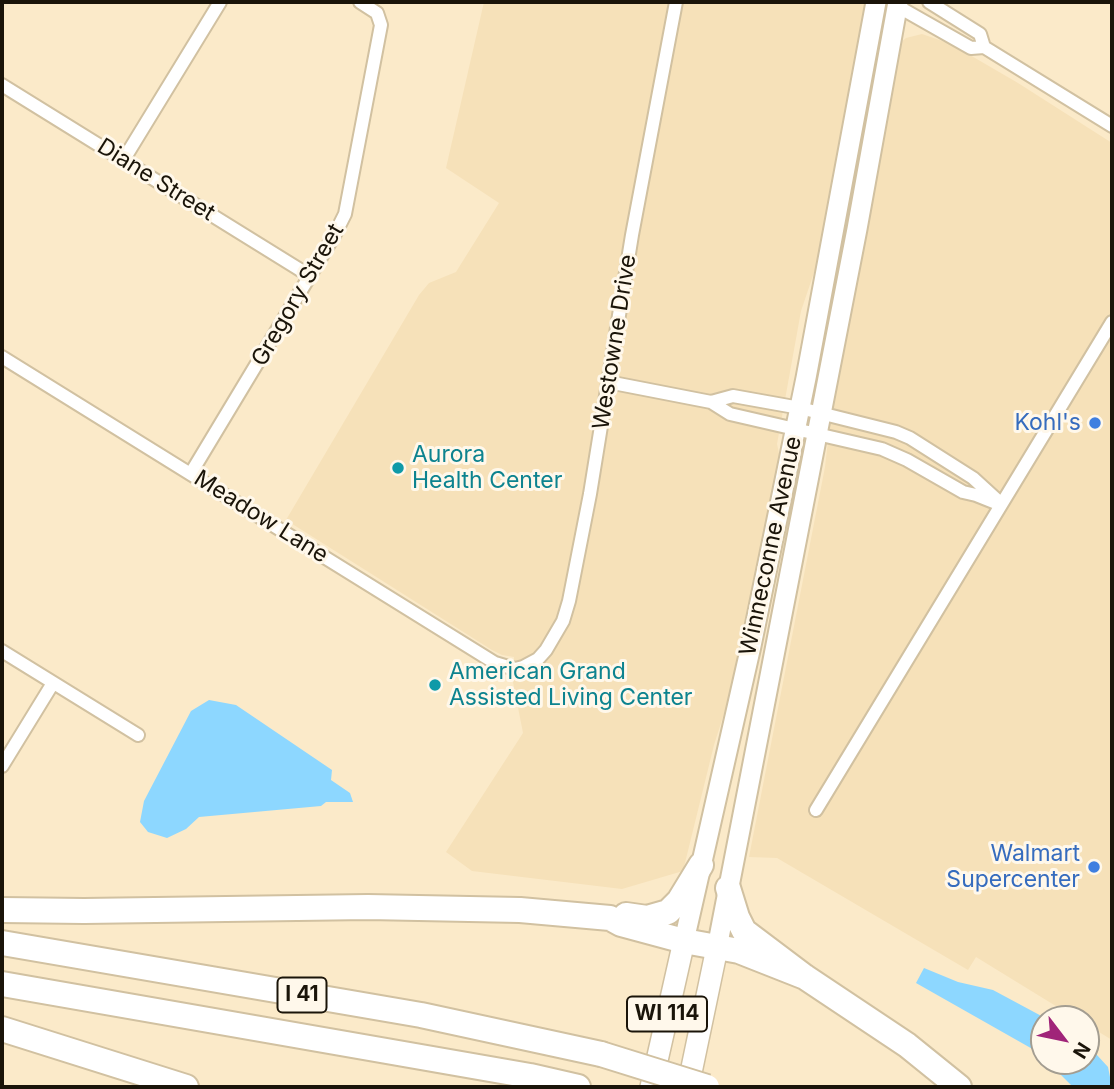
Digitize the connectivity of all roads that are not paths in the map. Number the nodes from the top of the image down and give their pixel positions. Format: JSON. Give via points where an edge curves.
{"nodes":[{"id":1,"x":220,"y":2,"type":"edge"},
{"id":2,"x":360,"y":2,"type":"edge"},
{"id":3,"x":676,"y":2,"type":"edge"},
{"id":4,"x":876,"y":2,"type":"edge"},
{"id":5,"x":929,"y":2,"type":"edge"},
{"id":6,"x":895,"y":3,"type":"edge"},
{"id":7,"x":984,"y":47,"type":"junction"},
{"id":8,"x":2,"y":85,"type":"edge"},
{"id":9,"x":1112,"y":126,"type":"edge"},
{"id":10,"x":124,"y":159,"type":"junction"},
{"id":11,"x":310,"y":276,"type":"junction"},
{"id":12,"x":1112,"y":322,"type":"edge"},
{"id":13,"x":2,"y":356,"type":"edge"},
{"id":14,"x":608,"y":382,"type":"junction"},
{"id":15,"x":711,"y":402,"type":"junction"},
{"id":16,"x":800,"y":408,"type":"junction"},
{"id":17,"x":821,"y":413,"type":"junction"},
{"id":18,"x":795,"y":430,"type":"junction"},
{"id":19,"x":816,"y":434,"type":"junction"},
{"id":20,"x":191,"y":473,"type":"junction"},
{"id":21,"x":1001,"y":505,"type":"junction"},
{"id":22,"x":2,"y":651,"type":"edge"},
{"id":23,"x":523,"y":667,"type":"joint"},
{"id":24,"x":53,"y":683,"type":"junction"},
{"id":25,"x":138,"y":734,"type":"dead end"},
{"id":26,"x":2,"y":766,"type":"edge"},
{"id":27,"x":816,"y":810,"type":"dead end"},
{"id":28,"x":701,"y":865,"type":"junction"},
{"id":29,"x":728,"y":888,"type":"junction"},
{"id":30,"x":2,"y":910,"type":"edge"},
{"id":31,"x":610,"y":918,"type":"junction"},
{"id":32,"x":684,"y":941,"type":"junction"},
{"id":33,"x":2,"y":943,"type":"edge"},
{"id":34,"x":717,"y":948,"type":"junction"},
{"id":35,"x":805,"y":977,"type":"junction"},
{"id":36,"x":2,"y":984,"type":"edge"},
{"id":37,"x":2,"y":1029,"type":"edge"},
{"id":38,"x":186,"y":1087,"type":"edge"},
{"id":39,"x":578,"y":1087,"type":"edge"},
{"id":40,"x":650,"y":1087,"type":"edge"},
{"id":41,"x":688,"y":1087,"type":"edge"},
{"id":42,"x":707,"y":1087,"type":"edge"},
{"id":43,"x":959,"y":1087,"type":"edge"}],
"edges":[{"from":1,"to":10,"type":"street"},
{"from":2,"to":11,"type":"street","name":"Gregory Street","via":[[371,8],[381,25],[348,205]]},
{"from":3,"to":14,"type":"street","name":"Westowne Drive"},
{"from":4,"to":16,"type":"main road","name":"Winneconne Avenue"},
{"from":5,"to":7,"type":"street","via":[[980,34]]},
{"from":6,"to":7,"type":"street","via":[[971,48]]},
{"from":6,"to":17,"type":"main road","name":"Winneconne Avenue"},
{"from":7,"to":9,"type":"street"},
{"from":8,"to":10,"type":"street","name":"Diane Street"},
{"from":10,"to":11,"type":"street","name":"Diane Street"},
{"from":11,"to":20,"type":"street","name":"Gregory Street"},
{"from":12,"to":21,"type":"street"},
{"from":13,"to":20,"type":"street","name":"Meadow Lane"},
{"from":14,"to":15,"type":"street"},
{"from":14,"to":23,"type":"street","name":"Westowne Drive","via":[[563,621],[546,650]]},
{"from":15,"to":16,"type":"street","via":[[733,396]]},
{"from":15,"to":18,"type":"street","via":[[730,414]]},
{"from":16,"to":17,"type":"street"},
{"from":16,"to":18,"type":"main road","name":"Winneconne Avenue"},
{"from":17,"to":19,"type":"main road","name":"Winneconne Avenue"},
{"from":17,"to":21,"type":"street","via":[[910,438],[974,478]]},
{"from":18,"to":19,"type":"street"},
{"from":18,"to":28,"type":"main road","name":"Winneconne Avenue"},
{"from":19,"to":21,"type":"street","via":[[882,449],[963,492]]},
{"from":19,"to":29,"type":"main road","name":"Winneconne Avenue"},
{"from":20,"to":23,"type":"street","name":"Meadow Lane","via":[[495,663]]},
{"from":21,"to":27,"type":"street"},
{"from":22,"to":24,"type":"street"},
{"from":24,"to":25,"type":"street"},
{"from":24,"to":26,"type":"street"},
{"from":28,"to":31,"type":"highway","via":[[668,912],[647,918],[621,914]]},
{"from":28,"to":32,"type":"main road","name":"Winneconne Avenue"},
{"from":29,"to":34,"type":"main road","name":"Winneconne Avenue"},
{"from":29,"to":35,"type":"highway","via":[[744,931]]},
{"from":30,"to":31,"type":"highway","via":[[486,908]]},
{"from":31,"to":32,"type":"highway"},
{"from":32,"to":34,"type":"highway"},
{"from":32,"to":40,"type":"main road","name":"Winneconne Avenue","number":"WI 114"},
{"from":33,"to":42,"type":"highway","number":"I 41","bridge":true,"via":[[421,1015],[601,1054]]},
{"from":34,"to":35,"type":"highway","via":[[739,951]]},
{"from":34,"to":41,"type":"main road","name":"Winneconne Avenue","number":"WI 114"},
{"from":35,"to":43,"type":"highway"},
{"from":36,"to":39,"type":"highway","number":"I 41"},
{"from":37,"to":38,"type":"highway"}]}
